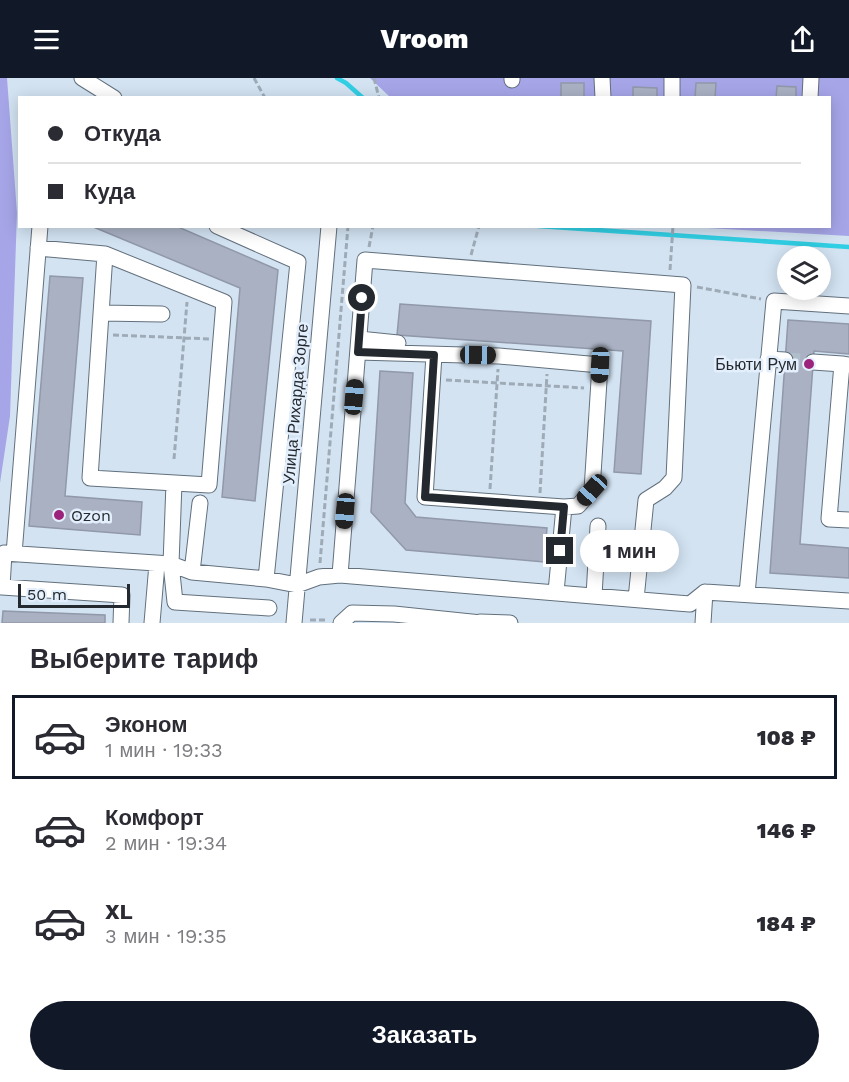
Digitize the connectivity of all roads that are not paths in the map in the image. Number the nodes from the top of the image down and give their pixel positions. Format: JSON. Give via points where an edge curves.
{"nodes":[{"id":1,"x":82,"y":78,"type":"edge"},
{"id":2,"x":602,"y":78,"type":"edge"},
{"id":3,"x":672,"y":78,"type":"edge"},
{"id":4,"x":811,"y":78,"type":"edge"},
{"id":5,"x":111,"y":96,"type":"edge"},
{"id":6,"x":603,"y":96,"type":"edge"},
{"id":7,"x":672,"y":96,"type":"edge"},
{"id":8,"x":810,"y":96,"type":"edge"},
{"id":9,"x":40,"y":228,"type":"edge"},
{"id":10,"x":222,"y":228,"type":"edge"},
{"id":11,"x":329,"y":228,"type":"edge"},
{"id":12,"x":38,"y":248,"type":"junction"},
{"id":13,"x":105,"y":254,"type":"junction"},
{"id":14,"x":849,"y":306,"type":"edge"},
{"id":15,"x":101,"y":313,"type":"junction"},
{"id":16,"x":162,"y":315,"type":"dead end"},
{"id":17,"x":398,"y":343,"type":"dead end"},
{"id":18,"x":358,"y":346,"type":"junction"},
{"id":19,"x":434,"y":355,"type":"junction"},
{"id":20,"x":768,"y":359,"type":"junction"},
{"id":21,"x":785,"y":360,"type":"tunnel mouth"},
{"id":22,"x":813,"y":362,"type":"tunnel mouth"},
{"id":23,"x":846,"y":365,"type":"edge"},
{"id":24,"x":844,"y":407,"type":"edge"},
{"id":25,"x":174,"y":483,"type":"junction"},
{"id":26,"x":200,"y":503,"type":"dead end"},
{"id":27,"x":564,"y":507,"type":"junction"},
{"id":28,"x":849,"y":520,"type":"edge"},
{"id":29,"x":598,"y":526,"type":"dead end"},
{"id":30,"x":14,"y":554,"type":"junction"},
{"id":31,"x":164,"y":564,"type":"junction"},
{"id":32,"x":192,"y":572,"type":"junction"},
{"id":33,"x":340,"y":575,"type":"junction"},
{"id":34,"x":266,"y":579,"type":"junction"},
{"id":35,"x":297,"y":585,"type":"junction"},
{"id":36,"x":556,"y":592,"type":"junction"},
{"id":37,"x":705,"y":592,"type":"junction"},
{"id":38,"x":747,"y":594,"type":"junction"},
{"id":39,"x":594,"y":596,"type":"junction"},
{"id":40,"x":636,"y":599,"type":"junction"},
{"id":41,"x":849,"y":601,"type":"edge"},
{"id":42,"x":269,"y":608,"type":"dead end"},
{"id":43,"x":480,"y":622,"type":"edge"},
{"id":44,"x":121,"y":623,"type":"edge"},
{"id":45,"x":152,"y":623,"type":"edge"},
{"id":46,"x":294,"y":623,"type":"edge"},
{"id":47,"x":341,"y":623,"type":"edge"},
{"id":48,"x":510,"y":623,"type":"edge"},
{"id":49,"x":703,"y":623,"type":"edge"}],
"edges":[{"from":1,"to":5,"type":"street"},
{"from":2,"to":6,"type":"street"},
{"from":3,"to":7,"type":"street"},
{"from":4,"to":8,"type":"street"},
{"from":9,"to":12,"type":"street"},
{"from":10,"to":34,"type":"street","via":[[298,262]]},
{"from":11,"to":35,"type":"street","name":"Улица Рихарда Зорге"},
{"from":12,"to":13,"type":"street"},
{"from":12,"to":30,"type":"street"},
{"from":13,"to":15,"type":"street"},
{"from":13,"to":25,"type":"street","via":[[224,302],[209,485]]},
{"from":14,"to":20,"type":"street","via":[[774,301]]},
{"from":15,"to":16,"type":"street"},
{"from":15,"to":25,"type":"street","via":[[90,478]]},
{"from":17,"to":18,"type":"street"},
{"from":18,"to":19,"type":"street"},
{"from":18,"to":33,"type":"street"},
{"from":18,"to":40,"type":"street","via":[[365,260],[676,285],[674,478],[646,500]]},
{"from":19,"to":27,"type":"street","via":[[425,497]]},
{"from":19,"to":27,"type":"street","via":[[600,365],[592,490],[578,506]]},
{"from":20,"to":21,"type":"street"},
{"from":20,"to":38,"type":"street"},
{"from":22,"to":23,"type":"street"},
{"from":23,"to":24,"type":"street"},
{"from":24,"to":28,"type":"street","via":[[829,519]]},
{"from":25,"to":31,"type":"street"},
{"from":26,"to":32,"type":"street"},
{"from":27,"to":36,"type":"street"},
{"from":29,"to":39,"type":"street"},
{"from":30,"to":31,"type":"street"},
{"from":30,"to":44,"type":"street","via":[[4,553],[2,587],[122,595]]},
{"from":31,"to":32,"type":"street"},
{"from":31,"to":42,"type":"street","via":[[175,602]]},
{"from":31,"to":45,"type":"street"},
{"from":32,"to":34,"type":"street"},
{"from":33,"to":35,"type":"street"},
{"from":33,"to":36,"type":"street"},
{"from":34,"to":35,"type":"street"},
{"from":35,"to":46,"type":"street"},
{"from":36,"to":39,"type":"street"},
{"from":37,"to":38,"type":"street"},
{"from":37,"to":40,"type":"street","via":[[690,604]]},
{"from":37,"to":49,"type":"street"},
{"from":38,"to":41,"type":"street"},
{"from":39,"to":40,"type":"street"},
{"from":43,"to":47,"type":"street","via":[[352,613]]},
{"from":43,"to":48,"type":"street"}]}
